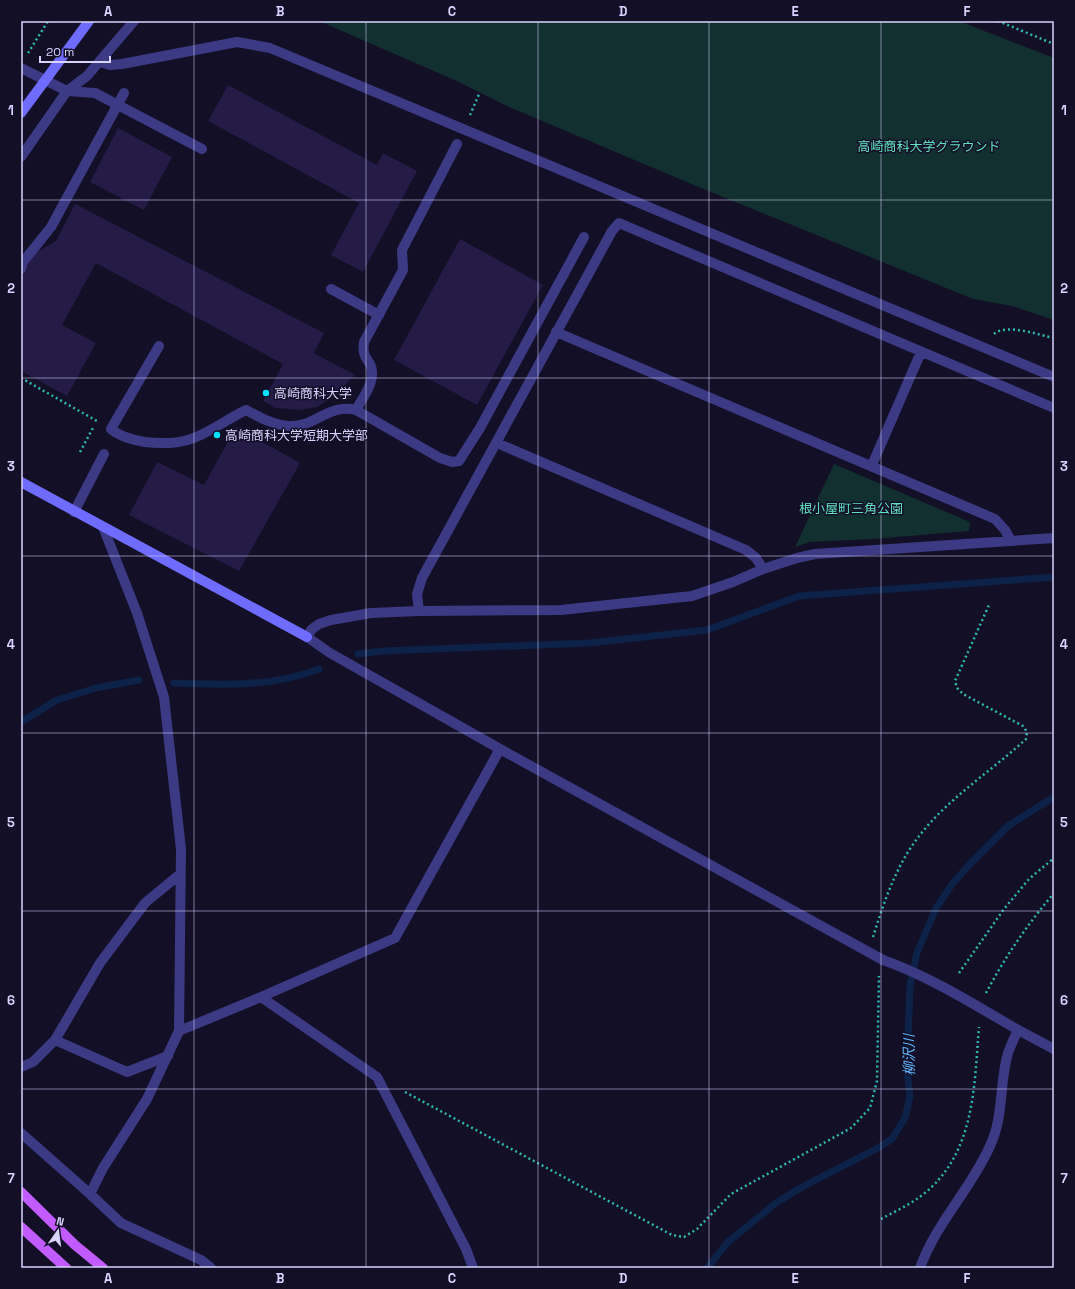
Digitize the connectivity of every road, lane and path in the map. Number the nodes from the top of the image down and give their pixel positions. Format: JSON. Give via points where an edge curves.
{"nodes":[{"id":1,"x":48,"y":21,"type":"edge"},
{"id":2,"x":88,"y":21,"type":"edge"},
{"id":3,"x":134,"y":21,"type":"edge"},
{"id":4,"x":998,"y":21,"type":"edge"},
{"id":5,"x":1054,"y":44,"type":"edge"},
{"id":6,"x":100,"y":62,"type":"junction"},
{"id":7,"x":23,"y":63,"type":"edge"},
{"id":8,"x":45,"y":80,"type":"junction"},
{"id":9,"x":67,"y":91,"type":"junction"},
{"id":10,"x":480,"y":92,"type":"dead end"},
{"id":11,"x":124,"y":93,"type":"dead end"},
{"id":12,"x":117,"y":105,"type":"junction"},
{"id":13,"x":21,"y":113,"type":"edge"},
{"id":14,"x":464,"y":129,"type":"junction"},
{"id":15,"x":457,"y":144,"type":"dead end"},
{"id":16,"x":202,"y":149,"type":"dead end"},
{"id":17,"x":21,"y":157,"type":"edge"},
{"id":18,"x":584,"y":237,"type":"dead end"},
{"id":19,"x":21,"y":269,"type":"edge"},
{"id":20,"x":331,"y":289,"type":"dead end"},
{"id":21,"x":379,"y":315,"type":"junction"},
{"id":22,"x":556,"y":332,"type":"junction"},
{"id":23,"x":1054,"y":338,"type":"edge"},
{"id":24,"x":979,"y":345,"type":"junction"},
{"id":25,"x":159,"y":346,"type":"dead end"},
{"id":26,"x":921,"y":352,"type":"junction"},
{"id":27,"x":1054,"y":377,"type":"edge"},
{"id":28,"x":21,"y":378,"type":"edge"},
{"id":29,"x":1054,"y":408,"type":"edge"},
{"id":30,"x":356,"y":410,"type":"junction"},
{"id":31,"x":97,"y":421,"type":"junction"},
{"id":32,"x":111,"y":429,"type":"junction"},
{"id":33,"x":497,"y":443,"type":"junction"},
{"id":34,"x":80,"y":452,"type":"dead end"},
{"id":35,"x":104,"y":454,"type":"dead end"},
{"id":36,"x":872,"y":465,"type":"junction"},
{"id":37,"x":21,"y":482,"type":"edge"},
{"id":38,"x":74,"y":512,"type":"junction"},
{"id":39,"x":103,"y":527,"type":"junction"},
{"id":40,"x":1054,"y":538,"type":"edge"},
{"id":41,"x":1011,"y":541,"type":"junction"},
{"id":42,"x":762,"y":569,"type":"junction"},
{"id":43,"x":989,"y":605,"type":"dead end"},
{"id":44,"x":419,"y":611,"type":"junction"},
{"id":45,"x":307,"y":637,"type":"junction"},
{"id":46,"x":500,"y":749,"type":"junction"},
{"id":47,"x":1054,"y":858,"type":"edge"},
{"id":48,"x":180,"y":874,"type":"junction"},
{"id":49,"x":1054,"y":893,"type":"edge"},
{"id":50,"x":868,"y":951,"type":"junction"},
{"id":51,"x":883,"y":960,"type":"junction"},
{"id":52,"x":959,"y":973,"type":"dead end"},
{"id":53,"x":261,"y":997,"type":"junction"},
{"id":54,"x":980,"y":1008,"type":"junction"},
{"id":55,"x":1018,"y":1030,"type":"junction"},
{"id":56,"x":179,"y":1031,"type":"junction"},
{"id":57,"x":55,"y":1040,"type":"junction"},
{"id":58,"x":1054,"y":1049,"type":"edge"},
{"id":59,"x":168,"y":1056,"type":"junction"},
{"id":60,"x":21,"y":1067,"type":"edge"},
{"id":61,"x":376,"y":1077,"type":"junction"},
{"id":62,"x":21,"y":1133,"type":"edge"},
{"id":63,"x":21,"y":1192,"type":"edge"},
{"id":64,"x":90,"y":1194,"type":"junction"},
{"id":65,"x":881,"y":1219,"type":"dead end"},
{"id":66,"x":21,"y":1227,"type":"edge"},
{"id":67,"x":66,"y":1268,"type":"edge"},
{"id":68,"x":103,"y":1268,"type":"edge"},
{"id":69,"x":212,"y":1268,"type":"edge"},
{"id":70,"x":473,"y":1268,"type":"edge"},
{"id":71,"x":920,"y":1268,"type":"edge"}],
"edges":[{"from":1,"to":7,"type":"path"},
{"from":2,"to":8,"type":"street"},
{"from":3,"to":6,"type":"street"},
{"from":4,"to":5,"type":"path"},
{"from":6,"to":9,"type":"street"},
{"from":6,"to":14,"type":"street","via":[[110,65],[237,42],[255,44],[290,54]]},
{"from":7,"to":8,"type":"street"},
{"from":8,"to":9,"type":"street"},
{"from":8,"to":13,"type":"street"},
{"from":9,"to":12,"type":"street","via":[[95,93]]},
{"from":9,"to":17,"type":"street"},
{"from":10,"to":14,"type":"path"},
{"from":11,"to":12,"type":"street"},
{"from":12,"to":16,"type":"street"},
{"from":12,"to":19,"type":"street","via":[[51,227],[23,262]]},
{"from":14,"to":24,"type":"street"},
{"from":15,"to":21,"type":"street","via":[[402,250],[403,270]]},
{"from":18,"to":30,"type":"street","via":[[480,428],[459,461],[452,462],[440,458]]},
{"from":20,"to":21,"type":"street"},
{"from":21,"to":30,"type":"street","via":[[364,342],[362,353],[372,371],[370,384]]},
{"from":22,"to":26,"type":"street","via":[[612,231],[619,223]]},
{"from":22,"to":33,"type":"street"},
{"from":22,"to":36,"type":"street"},
{"from":23,"to":24,"type":"path","via":[[1016,330],[998,330]]},
{"from":24,"to":27,"type":"street"},
{"from":25,"to":32,"type":"street"},
{"from":26,"to":29,"type":"street"},
{"from":26,"to":36,"type":"street"},
{"from":28,"to":31,"type":"path"},
{"from":30,"to":32,"type":"street","via":[[339,408],[303,425],[290,426],[274,423],[246,410],[206,434],[176,443],[135,441]]},
{"from":31,"to":32,"type":"path"},
{"from":31,"to":34,"type":"path"},
{"from":33,"to":42,"type":"street","via":[[746,550],[756,558]]},
{"from":33,"to":44,"type":"street","via":[[422,578],[417,594]]},
{"from":35,"to":38,"type":"street"},
{"from":36,"to":41,"type":"street","via":[[994,519]]},
{"from":37,"to":38,"type":"street"},
{"from":38,"to":39,"type":"street"},
{"from":39,"to":45,"type":"street"},
{"from":39,"to":48,"type":"street","via":[[137,613],[164,697],[181,850]]},
{"from":40,"to":41,"type":"street"},
{"from":41,"to":42,"type":"street","via":[[815,554]]},
{"from":42,"to":44,"type":"street","via":[[734,582],[692,596],[561,610]]},
{"from":43,"to":50,"type":"path","via":[[955,681],[963,694],[1023,726],[1027,732],[1026,739],[950,803],[918,838],[908,853],[884,905]]},
{"from":44,"to":45,"type":"street","via":[[371,613],[331,620],[312,629]]},
{"from":45,"to":46,"type":"street","via":[[330,653]]},
{"from":46,"to":50,"type":"street"},
{"from":46,"to":53,"type":"street","via":[[396,938]]},
{"from":47,"to":52,"type":"path","via":[[1029,879],[1009,903]]},
{"from":48,"to":56,"type":"street"},
{"from":48,"to":57,"type":"street","via":[[145,903],[100,963]]},
{"from":49,"to":54,"type":"path","via":[[1030,921],[1004,959]]},
{"from":50,"to":51,"type":"street"},
{"from":51,"to":54,"type":"street","via":[[902,966]]},
{"from":51,"to":61,"type":"path","via":[[879,977],[877,1081],[870,1108],[851,1128],[731,1194],[697,1229],[684,1237],[672,1235]]},
{"from":53,"to":56,"type":"street"},
{"from":53,"to":61,"type":"street"},
{"from":54,"to":55,"type":"street"},
{"from":54,"to":65,"type":"path","via":[[974,1097],[958,1152],[941,1176],[921,1196]]},
{"from":55,"to":58,"type":"street"},
{"from":55,"to":71,"type":"street","via":[[1008,1054],[991,1145],[933,1238]]},
{"from":56,"to":59,"type":"street"},
{"from":57,"to":59,"type":"street","via":[[127,1072]]},
{"from":57,"to":60,"type":"street","via":[[34,1062]]},
{"from":59,"to":64,"type":"street","via":[[147,1100],[103,1168]]},
{"from":61,"to":70,"type":"street","via":[[466,1249]]},
{"from":62,"to":64,"type":"street"},
{"from":63,"to":68,"type":"main road","via":[[75,1245]]},
{"from":64,"to":69,"type":"street","via":[[121,1223],[201,1260]]},
{"from":66,"to":67,"type":"main road"}]}
